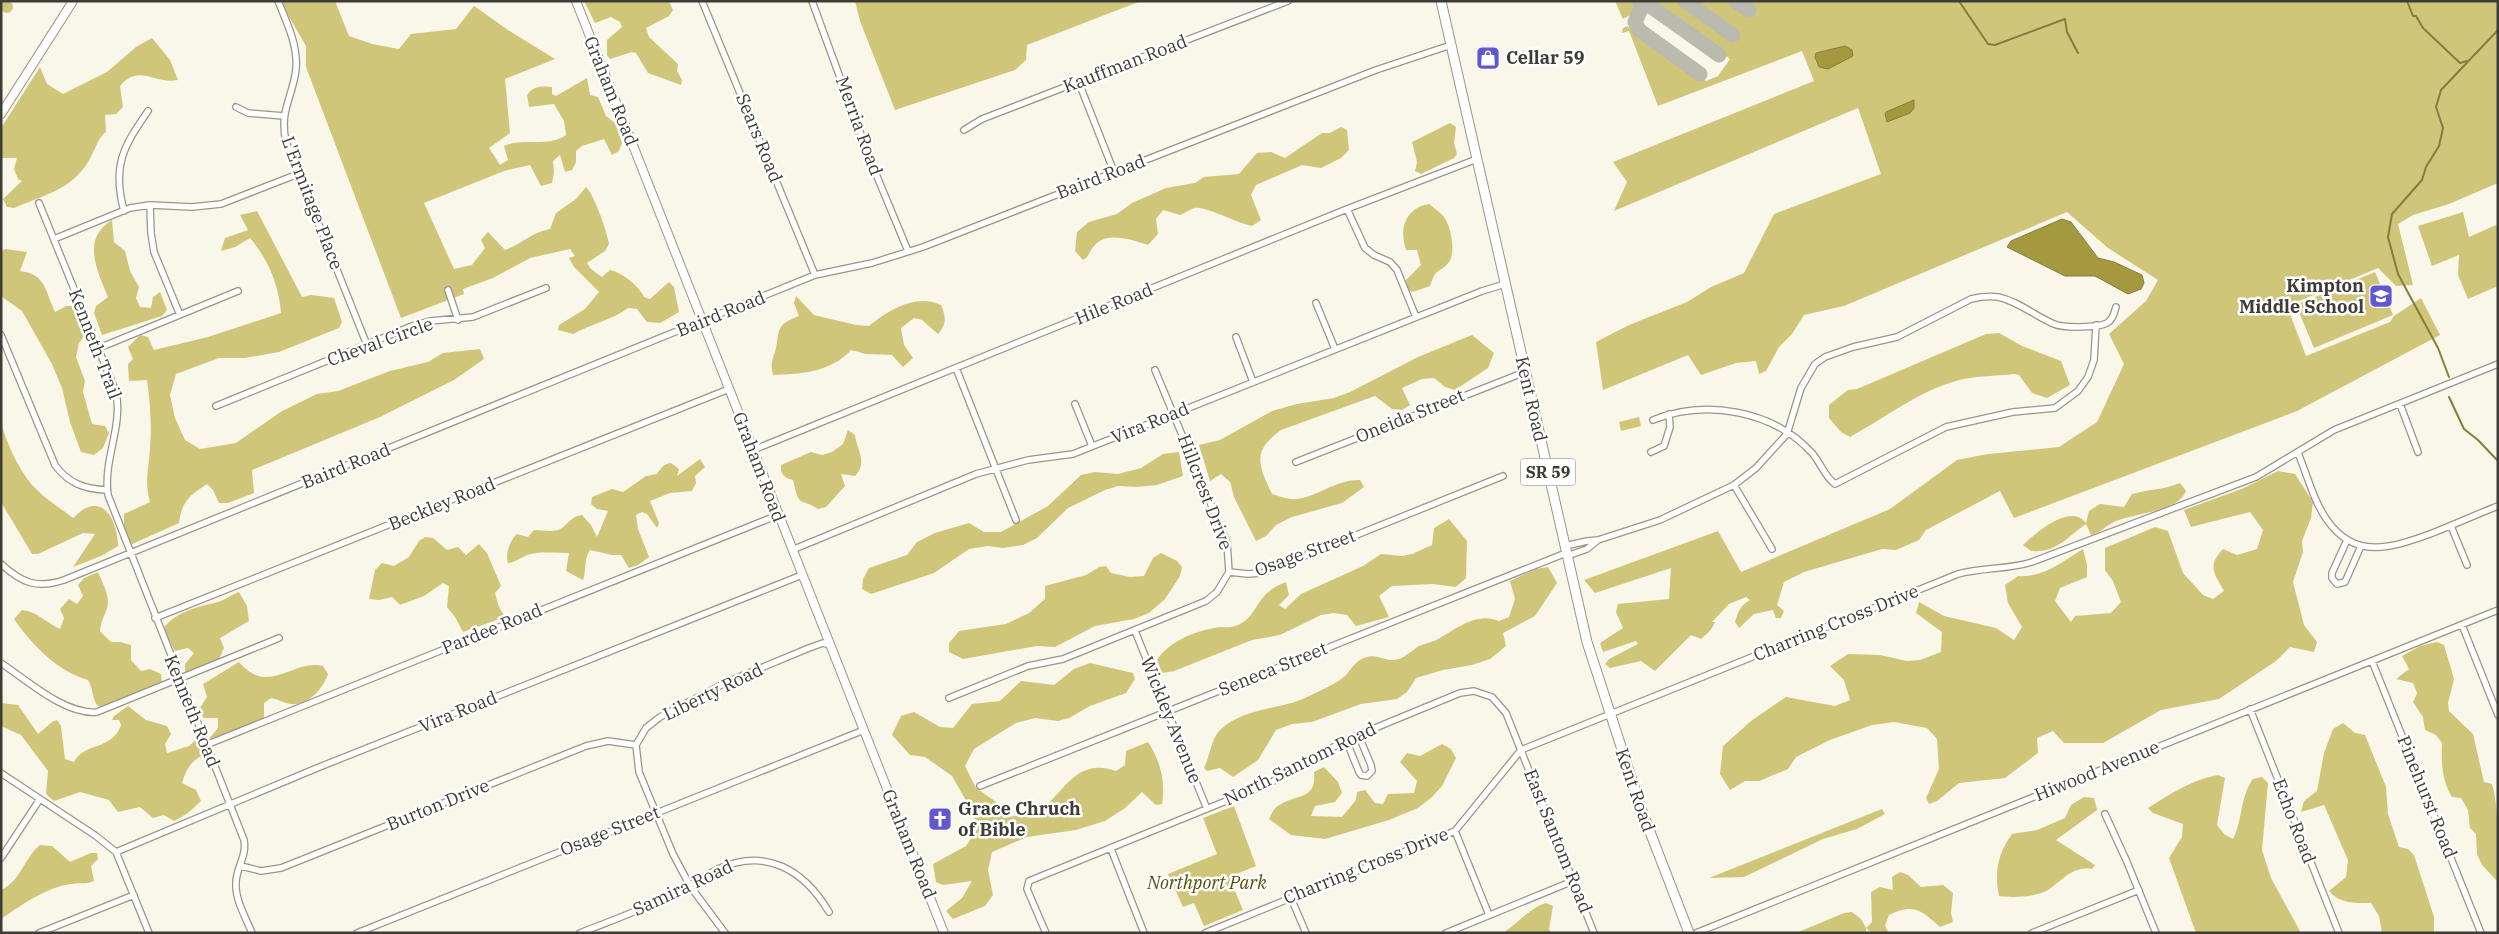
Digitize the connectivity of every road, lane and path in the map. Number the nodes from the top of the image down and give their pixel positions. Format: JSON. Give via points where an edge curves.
{"nodes":[{"id":1,"x":73,"y":1,"type":"edge"},
{"id":2,"x":278,"y":1,"type":"edge"},
{"id":3,"x":576,"y":1,"type":"edge"},
{"id":4,"x":702,"y":1,"type":"edge"},
{"id":5,"x":812,"y":1,"type":"edge"},
{"id":6,"x":1288,"y":1,"type":"edge"},
{"id":7,"x":1441,"y":1,"type":"edge"},
{"id":8,"x":1451,"y":44,"type":"junction"},
{"id":9,"x":1079,"y":83,"type":"junction"},
{"id":10,"x":236,"y":107,"type":"dead end"},
{"id":11,"x":148,"y":111,"type":"dead end"},
{"id":12,"x":1,"y":114,"type":"edge"},
{"id":13,"x":284,"y":116,"type":"junction"},
{"id":14,"x":964,"y":130,"type":"dead end"},
{"id":15,"x":1477,"y":159,"type":"junction"},
{"id":16,"x":1114,"y":172,"type":"junction"},
{"id":17,"x":298,"y":174,"type":"junction"},
{"id":18,"x":39,"y":203,"type":"dead end"},
{"id":19,"x":150,"y":205,"type":"junction"},
{"id":20,"x":1347,"y":209,"type":"junction"},
{"id":21,"x":124,"y":210,"type":"junction"},
{"id":22,"x":54,"y":239,"type":"junction"},
{"id":23,"x":908,"y":251,"type":"junction"},
{"id":24,"x":815,"y":275,"type":"junction"},
{"id":25,"x":1505,"y":284,"type":"junction"},
{"id":26,"x":546,"y":288,"type":"dead end"},
{"id":27,"x":448,"y":290,"type":"dead end"},
{"id":28,"x":238,"y":291,"type":"dead end"},
{"id":29,"x":1316,"y":304,"type":"dead end"},
{"id":30,"x":2116,"y":307,"type":"dead end"},
{"id":31,"x":180,"y":315,"type":"junction"},
{"id":32,"x":1416,"y":318,"type":"junction"},
{"id":33,"x":458,"y":320,"type":"junction"},
{"id":34,"x":702,"y":322,"type":"junction"},
{"id":35,"x":2096,"y":325,"type":"junction"},
{"id":36,"x":1,"y":335,"type":"edge"},
{"id":37,"x":1236,"y":337,"type":"dead end"},
{"id":38,"x":367,"y":345,"type":"junction"},
{"id":39,"x":98,"y":348,"type":"junction"},
{"id":40,"x":1335,"y":349,"type":"junction"},
{"id":41,"x":2498,"y":364,"type":"edge"},
{"id":42,"x":956,"y":368,"type":"junction"},
{"id":43,"x":1155,"y":370,"type":"dead end"},
{"id":44,"x":1525,"y":372,"type":"junction"},
{"id":45,"x":1254,"y":382,"type":"junction"},
{"id":46,"x":728,"y":388,"type":"junction"},
{"id":47,"x":1075,"y":404,"type":"dead end"},
{"id":48,"x":2400,"y":404,"type":"junction"},
{"id":49,"x":216,"y":406,"type":"dead end"},
{"id":50,"x":1174,"y":414,"type":"junction"},
{"id":51,"x":1669,"y":414,"type":"junction"},
{"id":52,"x":1652,"y":420,"type":"dead end"},
{"id":53,"x":1786,"y":434,"type":"junction"},
{"id":54,"x":1092,"y":446,"type":"junction"},
{"id":55,"x":753,"y":450,"type":"junction"},
{"id":56,"x":1651,"y":452,"type":"dead end"},
{"id":57,"x":2418,"y":452,"type":"dead end"},
{"id":58,"x":2298,"y":453,"type":"junction"},
{"id":59,"x":1296,"y":462,"type":"dead end"},
{"id":60,"x":994,"y":468,"type":"junction"},
{"id":61,"x":1503,"y":476,"type":"dead end"},
{"id":62,"x":1734,"y":485,"type":"junction"},
{"id":63,"x":107,"y":490,"type":"junction"},
{"id":64,"x":2498,"y":506,"type":"edge"},
{"id":65,"x":778,"y":515,"type":"junction"},
{"id":66,"x":1016,"y":520,"type":"dead end"},
{"id":67,"x":2452,"y":526,"type":"junction"},
{"id":68,"x":1598,"y":540,"type":"junction"},
{"id":69,"x":2347,"y":540,"type":"junction"},
{"id":70,"x":2361,"y":546,"type":"junction"},
{"id":71,"x":1772,"y":549,"type":"dead end"},
{"id":72,"x":792,"y":550,"type":"junction"},
{"id":73,"x":1566,"y":552,"type":"junction"},
{"id":74,"x":129,"y":554,"type":"junction"},
{"id":75,"x":1,"y":564,"type":"edge"},
{"id":76,"x":2467,"y":565,"type":"dead end"},
{"id":77,"x":1229,"y":572,"type":"junction"},
{"id":78,"x":802,"y":575,"type":"junction"},
{"id":79,"x":2498,"y":610,"type":"edge"},
{"id":80,"x":155,"y":618,"type":"junction"},
{"id":81,"x":2462,"y":625,"type":"junction"},
{"id":82,"x":1134,"y":631,"type":"junction"},
{"id":83,"x":279,"y":638,"type":"dead end"},
{"id":84,"x":830,"y":645,"type":"junction"},
{"id":85,"x":2372,"y":661,"type":"junction"},
{"id":86,"x":1,"y":663,"type":"edge"},
{"id":87,"x":180,"y":680,"type":"junction"},
{"id":88,"x":949,"y":698,"type":"dead end"},
{"id":89,"x":2250,"y":709,"type":"junction"},
{"id":90,"x":1167,"y":712,"type":"junction"},
{"id":91,"x":1609,"y":714,"type":"junction"},
{"id":92,"x":2498,"y":715,"type":"edge"},
{"id":93,"x":864,"y":730,"type":"junction"},
{"id":94,"x":1358,"y":734,"type":"junction"},
{"id":95,"x":1346,"y":740,"type":"junction"},
{"id":96,"x":206,"y":745,"type":"junction"},
{"id":97,"x":636,"y":745,"type":"junction"},
{"id":98,"x":1521,"y":750,"type":"junction"},
{"id":99,"x":1,"y":773,"type":"edge"},
{"id":100,"x":980,"y":786,"type":"dead end"},
{"id":101,"x":40,"y":800,"type":"junction"},
{"id":102,"x":229,"y":804,"type":"junction"},
{"id":103,"x":1207,"y":809,"type":"junction"},
{"id":104,"x":655,"y":814,"type":"junction"},
{"id":105,"x":2105,"y":814,"type":"dead end"},
{"id":106,"x":1455,"y":831,"type":"junction"},
{"id":107,"x":1110,"y":849,"type":"junction"},
{"id":108,"x":116,"y":852,"type":"junction"},
{"id":109,"x":1,"y":858,"type":"edge"},
{"id":110,"x":241,"y":866,"type":"junction"},
{"id":111,"x":1573,"y":881,"type":"junction"},
{"id":112,"x":690,"y":886,"type":"junction"},
{"id":113,"x":2139,"y":890,"type":"junction"},
{"id":114,"x":134,"y":895,"type":"junction"},
{"id":115,"x":1291,"y":898,"type":"junction"},
{"id":116,"x":830,"y":912,"type":"dead end"},
{"id":117,"x":1490,"y":915,"type":"junction"},
{"id":118,"x":39,"y":933,"type":"edge"},
{"id":119,"x":149,"y":933,"type":"edge"},
{"id":120,"x":252,"y":933,"type":"edge"},
{"id":121,"x":357,"y":933,"type":"edge"},
{"id":122,"x":580,"y":933,"type":"edge"},
{"id":123,"x":725,"y":933,"type":"edge"},
{"id":124,"x":944,"y":933,"type":"edge"},
{"id":125,"x":1046,"y":933,"type":"edge"},
{"id":126,"x":1144,"y":933,"type":"edge"},
{"id":127,"x":1206,"y":933,"type":"edge"},
{"id":128,"x":1306,"y":933,"type":"edge"},
{"id":129,"x":1446,"y":933,"type":"edge"},
{"id":130,"x":1594,"y":933,"type":"edge"},
{"id":131,"x":1689,"y":933,"type":"edge"},
{"id":132,"x":1696,"y":933,"type":"edge"},
{"id":133,"x":2032,"y":933,"type":"edge"},
{"id":134,"x":2156,"y":933,"type":"edge"},
{"id":135,"x":2339,"y":933,"type":"edge"},
{"id":136,"x":2481,"y":933,"type":"edge"}],
"edges":[{"from":1,"to":12,"type":"main road"},
{"from":2,"to":13,"type":"street","name":"L'Ermitage Place","via":[[296,59]]},
{"from":3,"to":34,"type":"main road","name":"Graham Road"},
{"from":4,"to":24,"type":"street","name":"Sears Road"},
{"from":5,"to":23,"type":"street","name":"Merria Road"},
{"from":6,"to":9,"type":"street","name":"Kauffman Road"},
{"from":7,"to":8,"type":"main road","name":"Kent Road","number":"SR 59"},
{"from":8,"to":15,"type":"main road","name":"Kent Road","number":"SR 59"},
{"from":8,"to":16,"type":"street","name":"Baird Road"},
{"from":9,"to":14,"type":"street","name":"Kauffman Road","via":[[982,119]]},
{"from":9,"to":16,"type":"street"},
{"from":10,"to":13,"type":"street","via":[[248,113]]},
{"from":11,"to":21,"type":"street","via":[[128,140],[119,164],[119,190]]},
{"from":13,"to":17,"type":"street","name":"L'Ermitage Place","via":[[286,142]]},
{"from":15,"to":20,"type":"street","name":"Hile Road"},
{"from":15,"to":25,"type":"main road","name":"Kent Road","number":"SR 59"},
{"from":16,"to":23,"type":"street","name":"Baird Road"},
{"from":17,"to":19,"type":"street","via":[[221,204],[192,207]]},
{"from":17,"to":38,"type":"street","name":"L'Ermitage Place"},
{"from":18,"to":22,"type":"street","name":"Kenneth Trail"},
{"from":19,"to":21,"type":"street"},
{"from":19,"to":31,"type":"street","via":[[154,252]]},
{"from":20,"to":32,"type":"street","via":[[1365,248],[1390,262],[1397,270]]},
{"from":20,"to":42,"type":"street","name":"Hile Road"},
{"from":21,"to":22,"type":"street"},
{"from":22,"to":39,"type":"street","name":"Kenneth Trail"},
{"from":23,"to":24,"type":"street","name":"Baird Road"},
{"from":24,"to":34,"type":"street","name":"Baird Road"},
{"from":25,"to":32,"type":"street","name":"Vira Road"},
{"from":25,"to":44,"type":"main road","name":"Kent Road","number":"SR 59"},
{"from":26,"to":33,"type":"street","name":"Cheval Circle","via":[[474,317]]},
{"from":27,"to":33,"type":"street"},
{"from":28,"to":31,"type":"street"},
{"from":29,"to":40,"type":"street"},
{"from":30,"to":35,"type":"street","via":[[2112,319],[2106,324]]},
{"from":31,"to":39,"type":"street"},
{"from":32,"to":40,"type":"street","name":"Vira Road"},
{"from":33,"to":38,"type":"street","name":"Cheval Circle","via":[[424,322]]},
{"from":34,"to":46,"type":"main road","name":"Graham Road"},
{"from":34,"to":74,"type":"street","name":"Baird Road"},
{"from":35,"to":53,"type":"street","via":[[2060,325],[1998,298],[1971,299],[1897,337],[1853,347],[1815,364],[1801,388]]},
{"from":35,"to":53,"type":"street","via":[[2094,360],[2088,377],[2078,391],[2061,404],[2041,411],[2013,412],[1946,427],[1834,484],[1812,453]]},
{"from":36,"to":63,"type":"street","via":[[55,466],[79,486]]},
{"from":37,"to":45,"type":"street"},
{"from":38,"to":49,"type":"street","name":"Cheval Circle"},
{"from":39,"to":63,"type":"street","name":"Kenneth Trail","via":[[116,392],[118,407],[107,469]]},
{"from":40,"to":45,"type":"street","name":"Vira Road"},
{"from":41,"to":48,"type":"street","name":"Charring Cross Drive"},
{"from":42,"to":55,"type":"street","name":"Hile Road"},
{"from":42,"to":60,"type":"street"},
{"from":43,"to":50,"type":"street","name":"Hillcrest Drive"},
{"from":44,"to":59,"type":"street","name":"Oneida Street"},
{"from":44,"to":73,"type":"main road","name":"Kent Road","number":"SR 59"},
{"from":45,"to":50,"type":"street","name":"Vira Road"},
{"from":46,"to":55,"type":"main road","name":"Graham Road"},
{"from":46,"to":80,"type":"street","name":"Beckley Road"},
{"from":47,"to":54,"type":"street"},
{"from":48,"to":57,"type":"street"},
{"from":48,"to":58,"type":"street","name":"Charring Cross Drive","via":[[2334,430]]},
{"from":50,"to":54,"type":"street","name":"Vira Road"},
{"from":50,"to":77,"type":"street","name":"Hillcrest Drive","via":[[1227,543]]},
{"from":51,"to":52,"type":"street"},
{"from":51,"to":53,"type":"street","via":[[1711,409],[1730,411],[1755,418]]},
{"from":51,"to":56,"type":"street","via":[[1670,427],[1664,446]]},
{"from":53,"to":62,"type":"street","via":[[1756,468]]},
{"from":54,"to":60,"type":"street","name":"Vira Road","via":[[1064,456]]},
{"from":55,"to":65,"type":"main road","name":"Graham Road"},
{"from":58,"to":69,"type":"street","via":[[2323,514]]},
{"from":58,"to":91,"type":"street","name":"Charring Cross Drive","via":[[2256,477],[2059,552],[2019,566],[1984,568],[1958,574]]},
{"from":60,"to":66,"type":"street"},
{"from":60,"to":72,"type":"street","name":"Vira Road"},
{"from":61,"to":77,"type":"street","name":"Osage Street","via":[[1262,573]]},
{"from":62,"to":68,"type":"street","via":[[1660,520]]},
{"from":62,"to":71,"type":"street"},
{"from":63,"to":74,"type":"street","name":"Kenneth Road"},
{"from":64,"to":67,"type":"street"},
{"from":65,"to":72,"type":"main road","name":"Graham Road"},
{"from":65,"to":96,"type":"street","name":"Pardee Road"},
{"from":67,"to":70,"type":"street","via":[[2397,546]]},
{"from":67,"to":76,"type":"street"},
{"from":68,"to":73,"type":"street","via":[[1587,540]]},
{"from":68,"to":73,"type":"street","via":[[1587,549]]},
{"from":69,"to":70,"type":"street"},
{"from":69,"to":70,"type":"street","via":[[2332,573],[2337,584],[2345,582]]},
{"from":72,"to":78,"type":"main road","name":"Graham Road"},
{"from":73,"to":90,"type":"street","name":"Seneca Street"},
{"from":73,"to":91,"type":"main road","name":"Kent Road","number":"SR 59","via":[[1587,642]]},
{"from":74,"to":75,"type":"street","name":"Baird Road","via":[[46,585],[22,580]]},
{"from":74,"to":80,"type":"street","name":"Kenneth Road"},
{"from":77,"to":82,"type":"street","name":"Osage Street","via":[[1217,592],[1206,601]]},
{"from":78,"to":84,"type":"main road","name":"Graham Road"},
{"from":78,"to":102,"type":"street","name":"Vira Road"},
{"from":79,"to":81,"type":"street","name":"Hiwood Avenue"},
{"from":80,"to":87,"type":"street","name":"Kenneth Road"},
{"from":81,"to":85,"type":"street","name":"Hiwood Avenue"},
{"from":81,"to":92,"type":"street"},
{"from":82,"to":88,"type":"street","name":"Osage Street","via":[[1063,659],[1028,666]]},
{"from":82,"to":90,"type":"street","name":"Wickley Avenue"},
{"from":83,"to":87,"type":"street"},
{"from":84,"to":93,"type":"main road","name":"Graham Road"},
{"from":84,"to":97,"type":"street","name":"Liberty Road","via":[[823,643],[809,648],[699,695],[653,722]]},
{"from":85,"to":89,"type":"street","name":"Hiwood Avenue"},
{"from":85,"to":136,"type":"street","name":"Pinehurst Road"},
{"from":86,"to":87,"type":"street","via":[[65,706],[86,712],[102,711]]},
{"from":87,"to":96,"type":"street","name":"Kenneth Road"},
{"from":89,"to":132,"type":"street","name":"Hiwood Avenue"},
{"from":89,"to":135,"type":"street","name":"Echo Road"},
{"from":90,"to":100,"type":"street","name":"Seneca Street"},
{"from":90,"to":103,"type":"street","name":"Wickley Avenue"},
{"from":91,"to":98,"type":"street","name":"Charring Cross Drive"},
{"from":91,"to":131,"type":"main road","name":"Kent Road","number":"SR 59"},
{"from":93,"to":104,"type":"street","name":"Osage Street"},
{"from":93,"to":124,"type":"main road","name":"Graham Road"},
{"from":94,"to":95,"type":"street","name":"North Santom Road"},
{"from":94,"to":95,"type":"street","via":[[1371,765],[1372,771],[1367,776],[1359,772]]},
{"from":94,"to":98,"type":"street","name":"North Santom Road","via":[[1460,693],[1474,691],[1492,698],[1502,707]]},
{"from":95,"to":103,"type":"street","name":"North Santom Road","via":[[1268,784]]},
{"from":96,"to":102,"type":"street","name":"Kenneth Road"},
{"from":97,"to":104,"type":"street","via":[[636,764]]},
{"from":97,"to":110,"type":"street","name":"Burton Drive","via":[[608,741],[586,746],[281,868],[261,872]]},
{"from":98,"to":106,"type":"street","name":"Charring Cross Drive"},
{"from":98,"to":111,"type":"street","name":"East Santom Road"},
{"from":99,"to":101,"type":"street"},
{"from":101,"to":108,"type":"street"},
{"from":101,"to":109,"type":"street"},
{"from":102,"to":108,"type":"street","name":"Vira Road"},
{"from":102,"to":110,"type":"street","name":"Kenneth Road","via":[[244,840]]},
{"from":103,"to":107,"type":"street","name":"North Santom Road"},
{"from":104,"to":112,"type":"street"},
{"from":104,"to":121,"type":"street","name":"Osage Street"},
{"from":105,"to":113,"type":"street"},
{"from":106,"to":115,"type":"street","name":"Charring Cross Drive"},
{"from":106,"to":117,"type":"street"},
{"from":107,"to":125,"type":"street","name":"North Santom Road","via":[[1032,880],[1027,885]]},
{"from":107,"to":126,"type":"street"},
{"from":108,"to":114,"type":"street"},
{"from":110,"to":120,"type":"street","name":"Kenneth Road","via":[[236,888]]},
{"from":111,"to":117,"type":"street"},
{"from":111,"to":130,"type":"street","name":"East Santom Road"},
{"from":112,"to":116,"type":"street","name":"Samira Road","via":[[732,864],[764,862],[785,867],[805,879],[818,892]]},
{"from":112,"to":122,"type":"street","name":"Samira Road"},
{"from":112,"to":123,"type":"street"},
{"from":113,"to":133,"type":"street"},
{"from":113,"to":134,"type":"street"},
{"from":114,"to":118,"type":"street"},
{"from":114,"to":119,"type":"street"},
{"from":115,"to":127,"type":"street","name":"Charring Cross Drive"},
{"from":115,"to":128,"type":"street"},
{"from":117,"to":129,"type":"street"}]}
